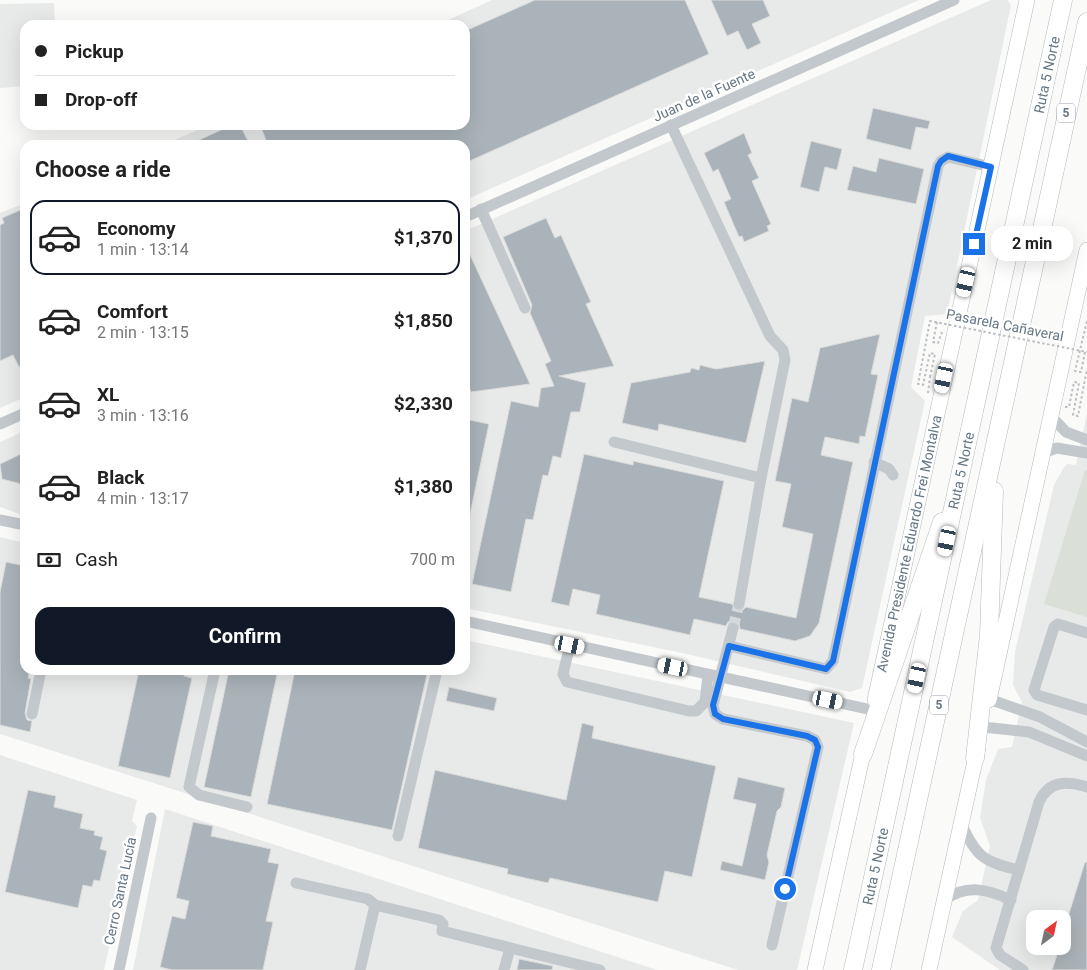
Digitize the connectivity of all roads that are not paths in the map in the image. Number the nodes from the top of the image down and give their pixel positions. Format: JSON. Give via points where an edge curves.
{"nodes":[{"id":1,"x":954,"y":0,"type":"edge"},
{"id":2,"x":1027,"y":0,"type":"edge"},
{"id":3,"x":1063,"y":0,"type":"edge"},
{"id":4,"x":1087,"y":22,"type":"edge"},
{"id":5,"x":671,"y":125,"type":"junction"},
{"id":6,"x":991,"y":167,"type":"junction"},
{"id":7,"x":481,"y":209,"type":"junction"},
{"id":8,"x":470,"y":214,"type":"edge"},
{"id":9,"x":1087,"y":250,"type":"edge"},
{"id":10,"x":526,"y":308,"type":"dead end"},
{"id":11,"x":20,"y":415,"type":"edge"},
{"id":12,"x":1050,"y":415,"type":"junction"},
{"id":13,"x":0,"y":424,"type":"edge"},
{"id":14,"x":1087,"y":440,"type":"edge"},
{"id":15,"x":997,"y":441,"type":"junction"},
{"id":16,"x":614,"y":442,"type":"dead end"},
{"id":17,"x":1042,"y":453,"type":"junction"},
{"id":18,"x":1087,"y":454,"type":"edge"},
{"id":19,"x":874,"y":462,"type":"junction"},
{"id":20,"x":965,"y":463,"type":"junction"},
{"id":21,"x":893,"y":475,"type":"dead end"},
{"id":22,"x":760,"y":478,"type":"junction"},
{"id":23,"x":0,"y":520,"type":"edge"},
{"id":24,"x":20,"y":524,"type":"edge"},
{"id":25,"x":739,"y":604,"type":"tunnel mouth"},
{"id":26,"x":470,"y":623,"type":"edge"},
{"id":27,"x":733,"y":628,"type":"tunnel mouth"},
{"id":28,"x":1087,"y":633,"type":"edge"},
{"id":29,"x":570,"y":645,"type":"junction"},
{"id":30,"x":729,"y":646,"type":"junction"},
{"id":31,"x":40,"y":675,"type":"edge"},
{"id":32,"x":214,"y":675,"type":"edge"},
{"id":33,"x":436,"y":675,"type":"edge"},
{"id":34,"x":708,"y":675,"type":"junction"},
{"id":35,"x":720,"y":677,"type":"junction"},
{"id":36,"x":989,"y":698,"type":"junction"},
{"id":37,"x":872,"y":710,"type":"junction"},
{"id":38,"x":1087,"y":710,"type":"edge"},
{"id":39,"x":32,"y":714,"type":"dead end"},
{"id":40,"x":983,"y":727,"type":"junction"},
{"id":41,"x":1087,"y":742,"type":"edge"},
{"id":42,"x":1054,"y":743,"type":"junction"},
{"id":43,"x":863,"y":754,"type":"junction"},
{"id":44,"x":1086,"y":756,"type":"edge"},
{"id":45,"x":975,"y":758,"type":"junction"},
{"id":46,"x":1087,"y":787,"type":"edge"},
{"id":47,"x":247,"y":807,"type":"dead end"},
{"id":48,"x":151,"y":818,"type":"dead end"},
{"id":49,"x":961,"y":824,"type":"junction"},
{"id":50,"x":398,"y":836,"type":"dead end"},
{"id":51,"x":1019,"y":870,"type":"junction"},
{"id":52,"x":296,"y":882,"type":"dead end"},
{"id":53,"x":944,"y":900,"type":"junction"},
{"id":54,"x":1010,"y":900,"type":"junction"},
{"id":55,"x":375,"y":905,"type":"junction"},
{"id":56,"x":772,"y":945,"type":"dead end"},
{"id":57,"x":510,"y":948,"type":"junction"},
{"id":58,"x":119,"y":970,"type":"edge"},
{"id":59,"x":360,"y":970,"type":"edge"},
{"id":60,"x":504,"y":970,"type":"edge"},
{"id":61,"x":600,"y":970,"type":"edge"},
{"id":62,"x":815,"y":970,"type":"edge"},
{"id":63,"x":853,"y":970,"type":"edge"},
{"id":64,"x":881,"y":970,"type":"edge"},
{"id":65,"x":929,"y":970,"type":"edge"},
{"id":66,"x":1023,"y":970,"type":"edge"}],
"edges":[{"from":1,"to":5,"type":"street","name":"Juan de la Fuente"},
{"from":2,"to":6,"type":"main road","name":"Avenida Presidente Eduardo Frei Montalva"},
{"from":3,"to":20,"type":"highway","name":"Ruta 5 Norte","number":"5"},
{"from":4,"to":15,"type":"highway","name":"Ruta 5 Norte","number":"5"},
{"from":5,"to":7,"type":"street","name":"Juan de la Fuente"},
{"from":5,"to":22,"type":"street","via":[[770,336],[783,350],[785,360]]},
{"from":6,"to":19,"type":"street","via":[[948,156],[938,166]]},
{"from":6,"to":37,"type":"main road","name":"Avenida Presidente Eduardo Frei Montalva"},
{"from":7,"to":8,"type":"street","name":"Juan de la Fuente"},
{"from":7,"to":10,"type":"street"},
{"from":9,"to":12,"type":"main road"},
{"from":11,"to":13,"type":"street"},
{"from":12,"to":14,"type":"street","via":[[1066,432]]},
{"from":12,"to":17,"type":"main road"},
{"from":15,"to":45,"type":"highway","via":[[989,636]]},
{"from":15,"to":64,"type":"highway","name":"Ruta 5 Norte","number":"5"},
{"from":16,"to":22,"type":"street"},
{"from":17,"to":18,"type":"street","via":[[1058,448]]},
{"from":17,"to":36,"type":"main road"},
{"from":19,"to":21,"type":"street","via":[[889,469]]},
{"from":19,"to":30,"type":"street","via":[[830,666],[822,668]]},
{"from":20,"to":43,"type":"highway","via":[[929,558]]},
{"from":20,"to":63,"type":"highway","name":"Ruta 5 Norte","number":"5"},
{"from":22,"to":25,"type":"street"},
{"from":23,"to":24,"type":"street"},
{"from":26,"to":29,"type":"street"},
{"from":27,"to":30,"type":"street"},
{"from":28,"to":38,"type":"street","via":[[1058,624],[1054,627],[1034,690],[1037,695]]},
{"from":29,"to":34,"type":"street"},
{"from":29,"to":34,"type":"street","via":[[563,674],[566,682],[689,711],[696,712],[704,702]]},
{"from":30,"to":35,"type":"street"},
{"from":31,"to":39,"type":"street"},
{"from":32,"to":47,"type":"street","via":[[189,787],[199,795]]},
{"from":33,"to":50,"type":"street"},
{"from":34,"to":35,"type":"street"},
{"from":35,"to":37,"type":"street"},
{"from":35,"to":56,"type":"street","via":[[713,705],[715,714],[723,719],[807,736],[815,740],[818,747]]},
{"from":36,"to":40,"type":"main road"},
{"from":36,"to":41,"type":"street","via":[[1040,717]]},
{"from":37,"to":43,"type":"main road","name":"Avenida Presidente Eduardo Frei Montalva"},
{"from":40,"to":42,"type":"street","via":[[1023,731]]},
{"from":40,"to":45,"type":"main road"},
{"from":41,"to":42,"type":"street","via":[[1083,745]]},
{"from":42,"to":44,"type":"street"},
{"from":43,"to":62,"type":"main road","name":"Avenida Presidente Eduardo Frei Montalva"},
{"from":45,"to":49,"type":"main road"},
{"from":46,"to":51,"type":"street","via":[[1067,782],[1054,785],[1045,792],[1039,802]]},
{"from":48,"to":58,"type":"street","name":"Cerro Santa Lucía"},
{"from":49,"to":51,"type":"street","via":[[978,853],[987,861]]},
{"from":49,"to":53,"type":"main road"},
{"from":51,"to":54,"type":"street"},
{"from":52,"to":55,"type":"street","via":[[368,899]]},
{"from":53,"to":54,"type":"street","via":[[957,892],[976,889]]},
{"from":53,"to":65,"type":"main road"},
{"from":54,"to":66,"type":"street","via":[[996,948],[1000,955]]},
{"from":55,"to":57,"type":"street","via":[[439,920],[444,924],[442,931]]},
{"from":55,"to":59,"type":"street"},
{"from":57,"to":60,"type":"street"},
{"from":57,"to":61,"type":"street"}]}
